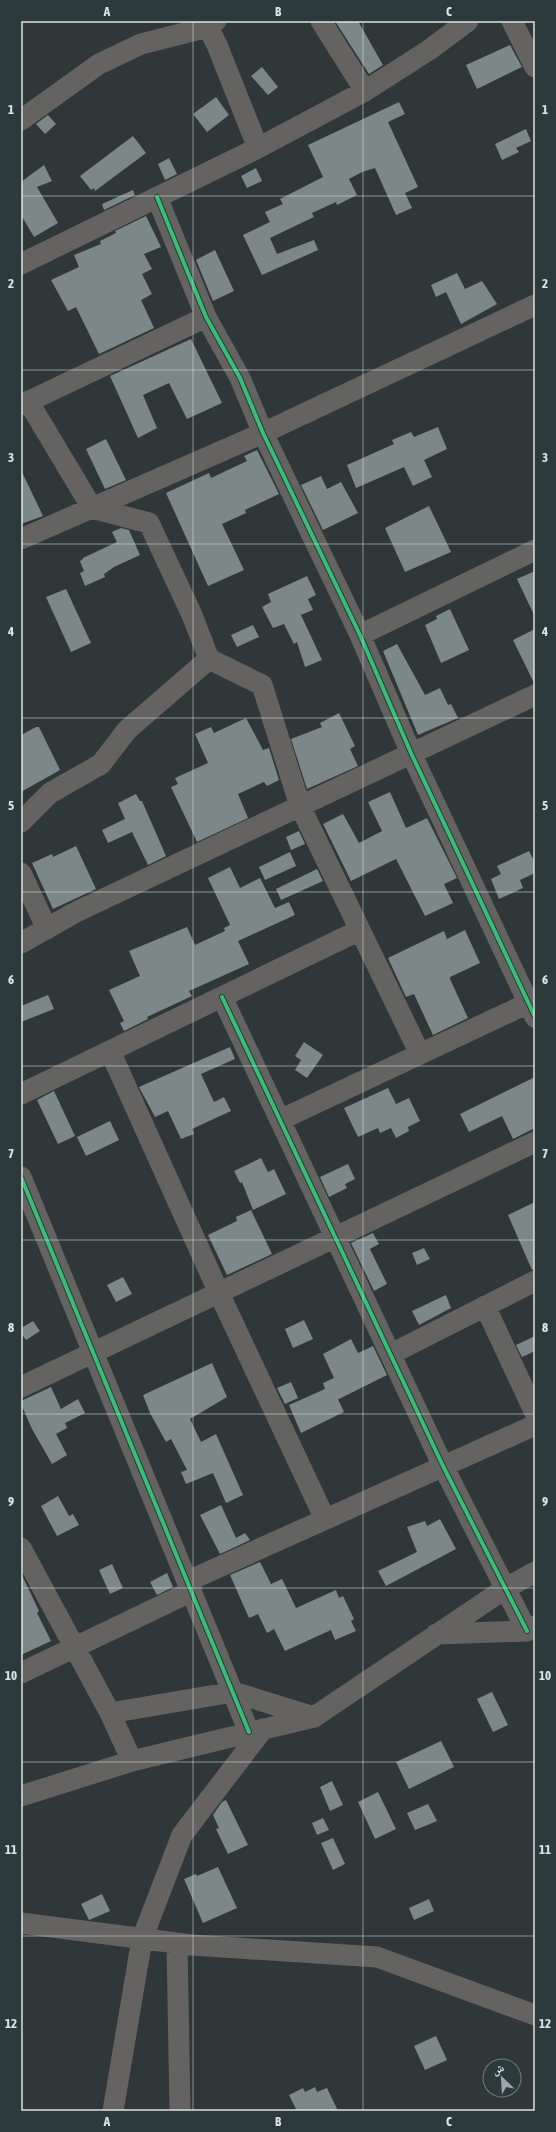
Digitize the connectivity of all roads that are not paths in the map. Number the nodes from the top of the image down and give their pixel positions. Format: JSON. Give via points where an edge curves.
{"nodes":[{"id":1,"x":321,"y":21,"type":"edge"},
{"id":2,"x":468,"y":21,"type":"edge"},
{"id":3,"x":512,"y":21,"type":"edge"},
{"id":4,"x":209,"y":23,"type":"edge"},
{"id":5,"x":535,"y":67,"type":"edge"},
{"id":6,"x":364,"y":90,"type":"junction"},
{"id":7,"x":21,"y":120,"type":"edge"},
{"id":8,"x":258,"y":148,"type":"junction"},
{"id":9,"x":157,"y":197,"type":"junction"},
{"id":10,"x":21,"y":264,"type":"edge"},
{"id":11,"x":535,"y":305,"type":"edge"},
{"id":12,"x":206,"y":317,"type":"junction"},
{"id":13,"x":25,"y":403,"type":"edge"},
{"id":14,"x":263,"y":433,"type":"junction"},
{"id":15,"x":92,"y":508,"type":"junction"},
{"id":16,"x":21,"y":539,"type":"edge"},
{"id":17,"x":535,"y":550,"type":"edge"},
{"id":18,"x":360,"y":635,"type":"junction"},
{"id":19,"x":209,"y":659,"type":"junction"},
{"id":20,"x":534,"y":699,"type":"edge"},
{"id":21,"x":411,"y":754,"type":"junction"},
{"id":22,"x":300,"y":806,"type":"junction"},
{"id":23,"x":21,"y":822,"type":"edge"},
{"id":24,"x":21,"y":873,"type":"edge"},
{"id":25,"x":47,"y":929,"type":"junction"},
{"id":26,"x":360,"y":930,"type":"junction"},
{"id":27,"x":21,"y":943,"type":"edge"},
{"id":28,"x":222,"y":997,"type":"junction"},
{"id":29,"x":533,"y":1007,"type":"edge"},
{"id":30,"x":110,"y":1051,"type":"junction"},
{"id":31,"x":420,"y":1054,"type":"junction"},
{"id":32,"x":21,"y":1094,"type":"edge"},
{"id":33,"x":280,"y":1120,"type":"junction"},
{"id":34,"x":535,"y":1142,"type":"edge"},
{"id":35,"x":21,"y":1177,"type":"edge"},
{"id":36,"x":335,"y":1238,"type":"junction"},
{"id":37,"x":535,"y":1281,"type":"edge"},
{"id":38,"x":219,"y":1293,"type":"junction"},
{"id":39,"x":485,"y":1306,"type":"junction"},
{"id":40,"x":93,"y":1353,"type":"junction"},
{"id":41,"x":391,"y":1354,"type":"junction"},
{"id":42,"x":21,"y":1387,"type":"edge"},
{"id":43,"x":535,"y":1413,"type":"edge"},
{"id":44,"x":535,"y":1425,"type":"edge"},
{"id":45,"x":443,"y":1466,"type":"junction"},
{"id":46,"x":325,"y":1520,"type":"junction"},
{"id":47,"x":21,"y":1548,"type":"edge"},
{"id":48,"x":535,"y":1572,"type":"edge"},
{"id":49,"x":190,"y":1586,"type":"junction"},
{"id":50,"x":506,"y":1588,"type":"junction"},
{"id":51,"x":531,"y":1628,"type":"edge"},
{"id":52,"x":436,"y":1634,"type":"junction"},
{"id":53,"x":74,"y":1647,"type":"junction"},
{"id":54,"x":21,"y":1673,"type":"edge"},
{"id":55,"x":234,"y":1692,"type":"junction"},
{"id":56,"x":110,"y":1713,"type":"junction"},
{"id":57,"x":314,"y":1717,"type":"junction"},
{"id":58,"x":256,"y":1731,"type":"junction"},
{"id":59,"x":132,"y":1761,"type":"junction"},
{"id":60,"x":21,"y":1796,"type":"edge"},
{"id":61,"x":21,"y":1923,"type":"edge"},
{"id":62,"x":142,"y":1939,"type":"junction"},
{"id":63,"x":177,"y":1943,"type":"junction"},
{"id":64,"x":535,"y":2015,"type":"edge"},
{"id":65,"x":113,"y":2111,"type":"edge"},
{"id":66,"x":180,"y":2111,"type":"edge"}],
"edges":[{"from":1,"to":6,"type":"street"},
{"from":2,"to":6,"type":"street","via":[[429,50]]},
{"from":3,"to":5,"type":"street"},
{"from":4,"to":7,"type":"street","via":[[141,44],[99,64]]},
{"from":4,"to":8,"type":"street"},
{"from":6,"to":8,"type":"street"},
{"from":8,"to":9,"type":"street"},
{"from":9,"to":10,"type":"street"},
{"from":9,"to":12,"type":"street"},
{"from":11,"to":14,"type":"street"},
{"from":12,"to":13,"type":"street"},
{"from":12,"to":14,"type":"street","via":[[240,378]]},
{"from":13,"to":15,"type":"street"},
{"from":14,"to":15,"type":"street"},
{"from":14,"to":18,"type":"street"},
{"from":15,"to":16,"type":"street"},
{"from":15,"to":19,"type":"street","via":[[149,523],[192,615]]},
{"from":17,"to":18,"type":"street"},
{"from":18,"to":21,"type":"street"},
{"from":19,"to":22,"type":"street","via":[[262,685]]},
{"from":19,"to":23,"type":"street","via":[[128,730],[101,764],[50,793]]},
{"from":20,"to":21,"type":"street"},
{"from":21,"to":22,"type":"street"},
{"from":21,"to":29,"type":"street"},
{"from":22,"to":25,"type":"street","via":[[76,912]]},
{"from":22,"to":26,"type":"street"},
{"from":24,"to":25,"type":"street"},
{"from":25,"to":27,"type":"street"},
{"from":26,"to":28,"type":"street"},
{"from":26,"to":31,"type":"street"},
{"from":28,"to":30,"type":"street"},
{"from":28,"to":33,"type":"street"},
{"from":29,"to":31,"type":"street"},
{"from":30,"to":32,"type":"street"},
{"from":30,"to":38,"type":"street"},
{"from":31,"to":33,"type":"street"},
{"from":33,"to":36,"type":"street"},
{"from":34,"to":36,"type":"street"},
{"from":35,"to":40,"type":"street"},
{"from":36,"to":38,"type":"street"},
{"from":36,"to":41,"type":"street"},
{"from":37,"to":39,"type":"street"},
{"from":38,"to":40,"type":"street"},
{"from":38,"to":46,"type":"street"},
{"from":39,"to":41,"type":"street"},
{"from":39,"to":43,"type":"street"},
{"from":40,"to":42,"type":"street"},
{"from":40,"to":49,"type":"street"},
{"from":41,"to":45,"type":"street"},
{"from":44,"to":45,"type":"street"},
{"from":45,"to":46,"type":"street"},
{"from":45,"to":50,"type":"street"},
{"from":46,"to":49,"type":"street"},
{"from":47,"to":53,"type":"street"},
{"from":48,"to":50,"type":"street"},
{"from":49,"to":53,"type":"street"},
{"from":49,"to":55,"type":"street"},
{"from":50,"to":51,"type":"street"},
{"from":50,"to":52,"type":"street"},
{"from":51,"to":52,"type":"street"},
{"from":52,"to":57,"type":"street"},
{"from":53,"to":54,"type":"street"},
{"from":53,"to":56,"type":"street"},
{"from":55,"to":56,"type":"street"},
{"from":55,"to":57,"type":"street"},
{"from":55,"to":58,"type":"street"},
{"from":56,"to":59,"type":"street"},
{"from":57,"to":58,"type":"street"},
{"from":58,"to":59,"type":"street"},
{"from":58,"to":62,"type":"street","via":[[182,1835]]},
{"from":59,"to":60,"type":"street"},
{"from":61,"to":62,"type":"street"},
{"from":62,"to":63,"type":"street"},
{"from":62,"to":65,"type":"street"},
{"from":63,"to":64,"type":"street","via":[[377,1957]]},
{"from":63,"to":66,"type":"street"}]}
